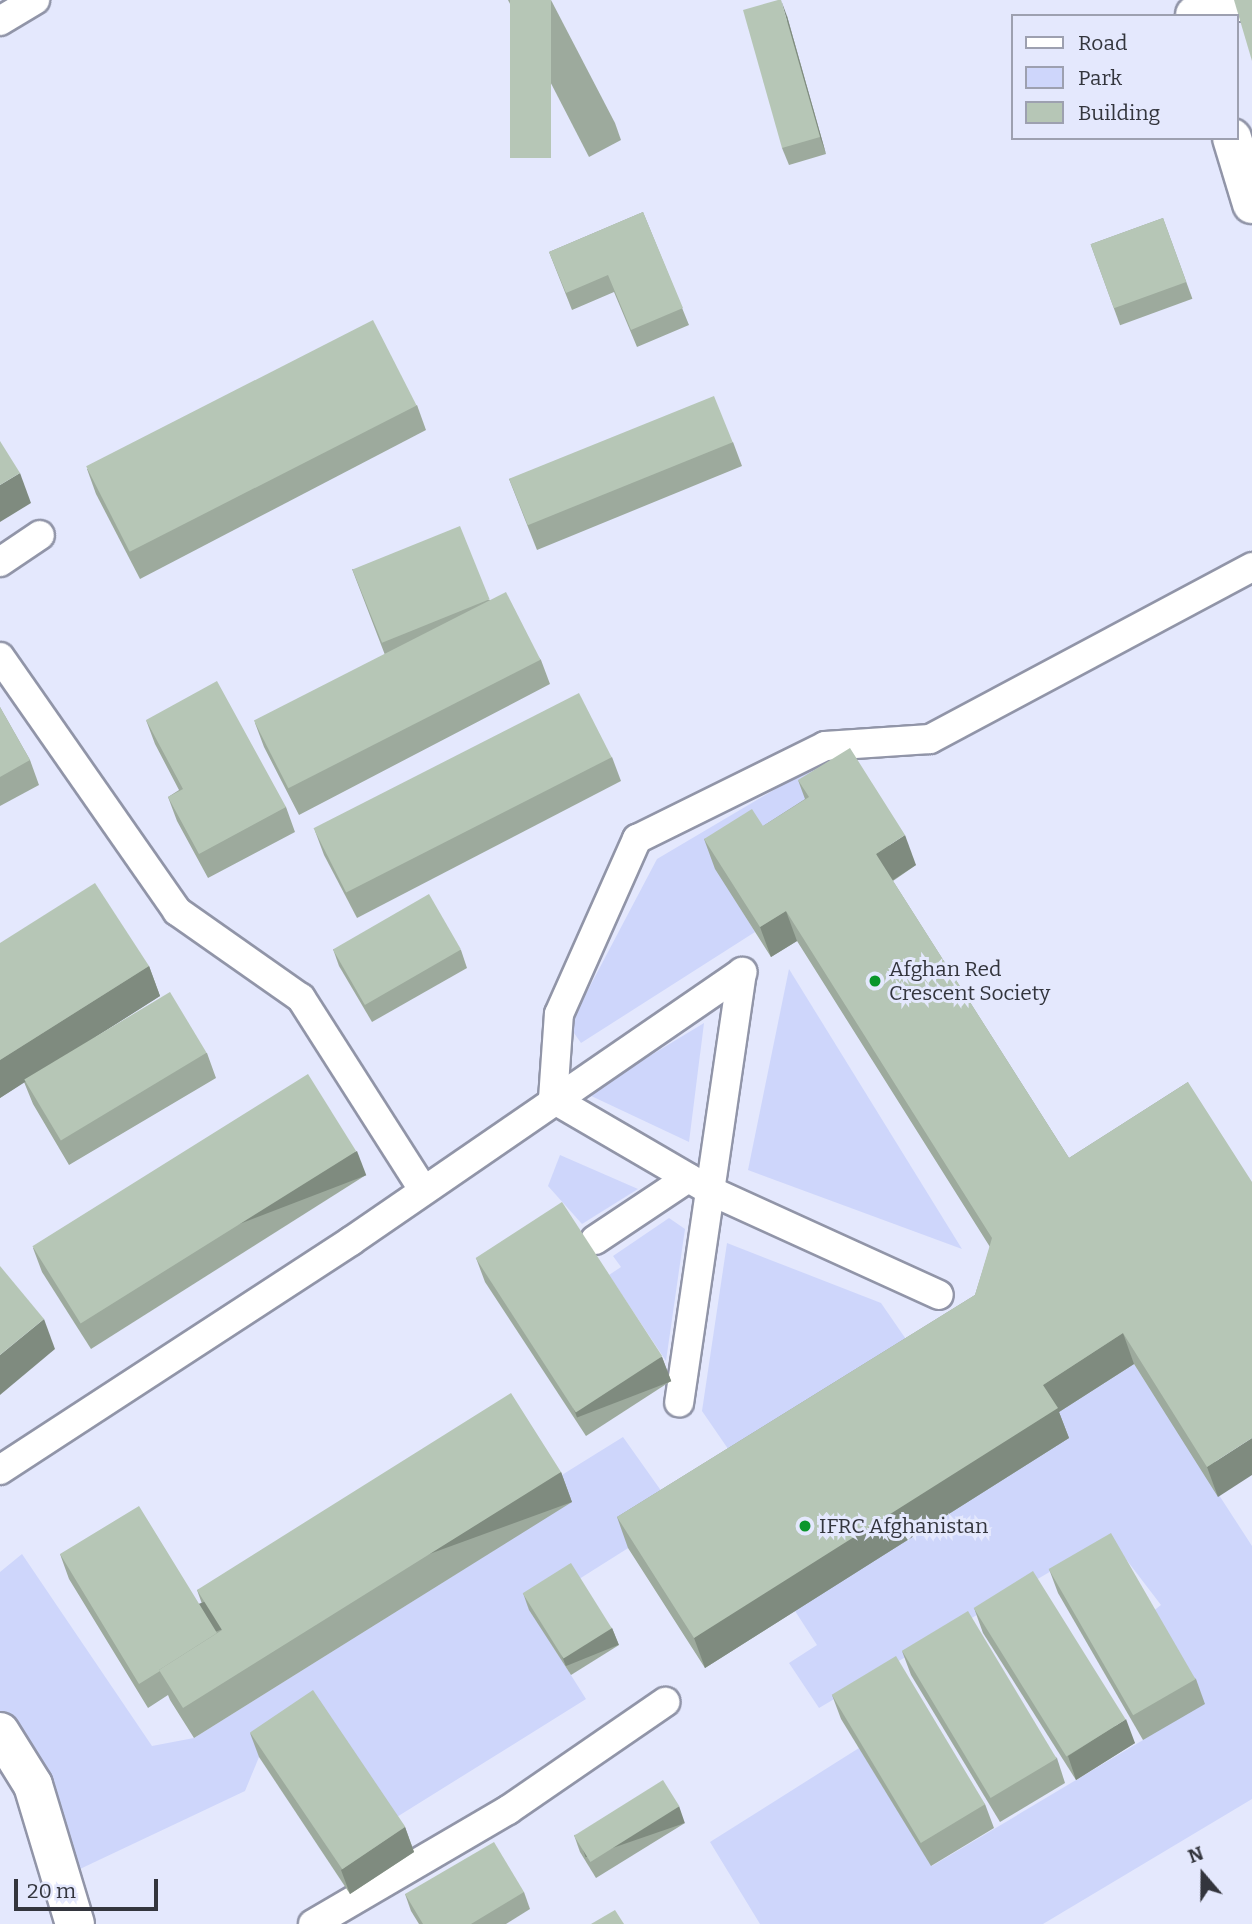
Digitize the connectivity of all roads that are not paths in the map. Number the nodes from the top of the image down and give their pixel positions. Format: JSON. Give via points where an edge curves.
{"nodes":[{"id":1,"x":36,"y":0,"type":"edge"},
{"id":2,"x":1242,"y":0,"type":"edge"},
{"id":3,"x":1198,"y":14,"type":"edge"},
{"id":4,"x":0,"y":21,"type":"edge"},
{"id":5,"x":1233,"y":140,"type":"edge"},
{"id":6,"x":1252,"y":204,"type":"edge"},
{"id":7,"x":40,"y":535,"type":"dead end"},
{"id":8,"x":0,"y":562,"type":"edge"},
{"id":9,"x":1252,"y":567,"type":"edge"},
{"id":10,"x":0,"y":657,"type":"edge"},
{"id":11,"x":553,"y":1099,"type":"junction"},
{"id":12,"x":688,"y":1178,"type":"junction"},
{"id":13,"x":422,"y":1188,"type":"junction"},
{"id":14,"x":713,"y":1192,"type":"junction"},
{"id":15,"x":595,"y":1240,"type":"dead end"},
{"id":16,"x":939,"y":1295,"type":"dead end"},
{"id":17,"x":679,"y":1402,"type":"dead end"},
{"id":18,"x":0,"y":1469,"type":"edge"},
{"id":19,"x":665,"y":1702,"type":"dead end"},
{"id":20,"x":0,"y":1732,"type":"edge"},
{"id":21,"x":75,"y":1924,"type":"edge"},
{"id":22,"x":313,"y":1924,"type":"edge"}],
"edges":[{"from":1,"to":4,"type":"lane"},
{"from":2,"to":3,"type":"street"},
{"from":5,"to":6,"type":"street"},
{"from":7,"to":8,"type":"lane"},
{"from":9,"to":11,"type":"lane","via":[[930,739],[825,746],[637,839],[559,1014]]},
{"from":10,"to":13,"type":"lane","via":[[177,911],[300,998]]},
{"from":11,"to":12,"type":"lane"},
{"from":11,"to":13,"type":"lane"},
{"from":11,"to":14,"type":"lane","via":[[741,972]]},
{"from":12,"to":14,"type":"lane"},
{"from":12,"to":15,"type":"lane"},
{"from":13,"to":18,"type":"lane","via":[[351,1241]]},
{"from":14,"to":16,"type":"lane"},
{"from":14,"to":17,"type":"lane"},
{"from":19,"to":22,"type":"lane","via":[[508,1811]]},
{"from":20,"to":21,"type":"street","via":[[33,1786]]}]}
